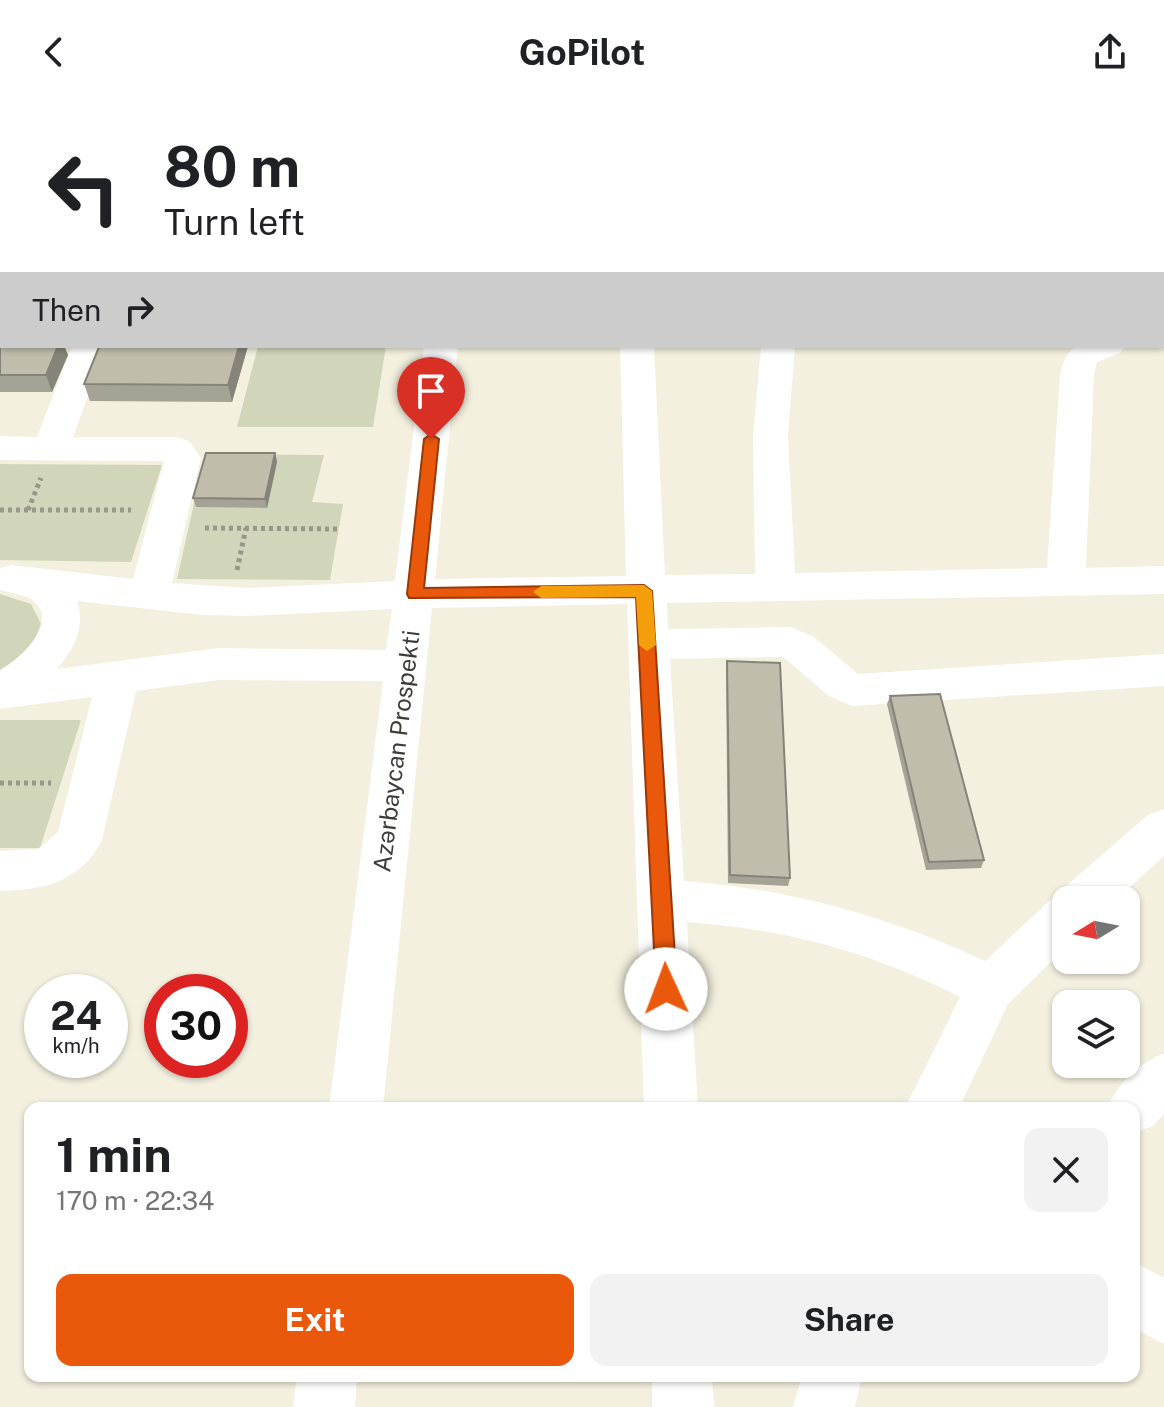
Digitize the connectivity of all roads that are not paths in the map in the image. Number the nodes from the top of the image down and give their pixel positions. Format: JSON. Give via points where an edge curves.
{"nodes":[{"id":1,"x":88,"y":348,"type":"edge"},
{"id":2,"x":441,"y":348,"type":"edge"},
{"id":3,"x":637,"y":348,"type":"edge"},
{"id":4,"x":778,"y":348,"type":"edge"},
{"id":5,"x":1103,"y":348,"type":"edge"},
{"id":6,"x":0,"y":448,"type":"edge"},
{"id":7,"x":47,"y":462,"type":"junction"},
{"id":8,"x":6,"y":579,"type":"edge"},
{"id":9,"x":1164,"y":580,"type":"edge"},
{"id":10,"x":1066,"y":582,"type":"junction"},
{"id":11,"x":776,"y":588,"type":"junction"},
{"id":12,"x":644,"y":591,"type":"junction"},
{"id":13,"x":415,"y":594,"type":"junction"},
{"id":14,"x":149,"y":595,"type":"junction"},
{"id":15,"x":647,"y":644,"type":"junction"},
{"id":16,"x":405,"y":666,"type":"junction"},
{"id":17,"x":1164,"y":670,"type":"edge"},
{"id":18,"x":118,"y":677,"type":"junction"},
{"id":19,"x":0,"y":691,"type":"edge"},
{"id":20,"x":1164,"y":828,"type":"edge"},
{"id":21,"x":0,"y":871,"type":"edge"},
{"id":22,"x":1099,"y":886,"type":"edge"},
{"id":23,"x":663,"y":900,"type":"junction"},
{"id":24,"x":1052,"y":929,"type":"edge"},
{"id":25,"x":990,"y":988,"type":"junction"},
{"id":26,"x":1164,"y":1078,"type":"edge"},
{"id":27,"x":357,"y":1102,"type":"edge"},
{"id":28,"x":671,"y":1102,"type":"edge"},
{"id":29,"x":935,"y":1102,"type":"edge"},
{"id":30,"x":1140,"y":1102,"type":"edge"},
{"id":31,"x":1140,"y":1296,"type":"edge"},
{"id":32,"x":1164,"y":1315,"type":"edge"},
{"id":33,"x":326,"y":1382,"type":"edge"},
{"id":34,"x":682,"y":1382,"type":"edge"},
{"id":35,"x":830,"y":1382,"type":"edge"},
{"id":36,"x":324,"y":1407,"type":"edge"},
{"id":37,"x":683,"y":1407,"type":"edge"},
{"id":38,"x":824,"y":1407,"type":"edge"}],
"edges":[{"from":1,"to":7,"type":"street"},
{"from":2,"to":13,"type":"street","name":"Azərbaycan Prospekti"},
{"from":3,"to":12,"type":"street"},
{"from":4,"to":11,"type":"street","via":[[771,508]]},
{"from":5,"to":10,"type":"street","via":[[1081,356],[1077,375]]},
{"from":6,"to":7,"type":"street"},
{"from":7,"to":14,"type":"street","via":[[176,449],[183,458]]},
{"from":8,"to":14,"type":"street"},
{"from":8,"to":19,"type":"street","via":[[42,588],[53,597],[62,620],[61,633],[44,661]]},
{"from":9,"to":10,"type":"street"},
{"from":10,"to":11,"type":"street"},
{"from":11,"to":12,"type":"street"},
{"from":12,"to":13,"type":"street"},
{"from":12,"to":15,"type":"street"},
{"from":13,"to":14,"type":"street","via":[[248,602]]},
{"from":13,"to":16,"type":"street","name":"Azərbaycan Prospekti"},
{"from":15,"to":17,"type":"street","via":[[791,642],[852,690]]},
{"from":15,"to":23,"type":"street"},
{"from":16,"to":18,"type":"street","via":[[218,664]]},
{"from":16,"to":27,"type":"street","name":"Azərbaycan Prospekti"},
{"from":18,"to":19,"type":"street"},
{"from":18,"to":21,"type":"street","via":[[79,840],[64,859],[42,870]]},
{"from":20,"to":22,"type":"street"},
{"from":23,"to":25,"type":"street","via":[[800,915],[951,968]]},
{"from":23,"to":28,"type":"street"},
{"from":24,"to":25,"type":"street"},
{"from":25,"to":29,"type":"street"},
{"from":26,"to":30,"type":"street"},
{"from":31,"to":32,"type":"street"},
{"from":33,"to":36,"type":"street"},
{"from":34,"to":37,"type":"street"},
{"from":35,"to":38,"type":"street"}]}
